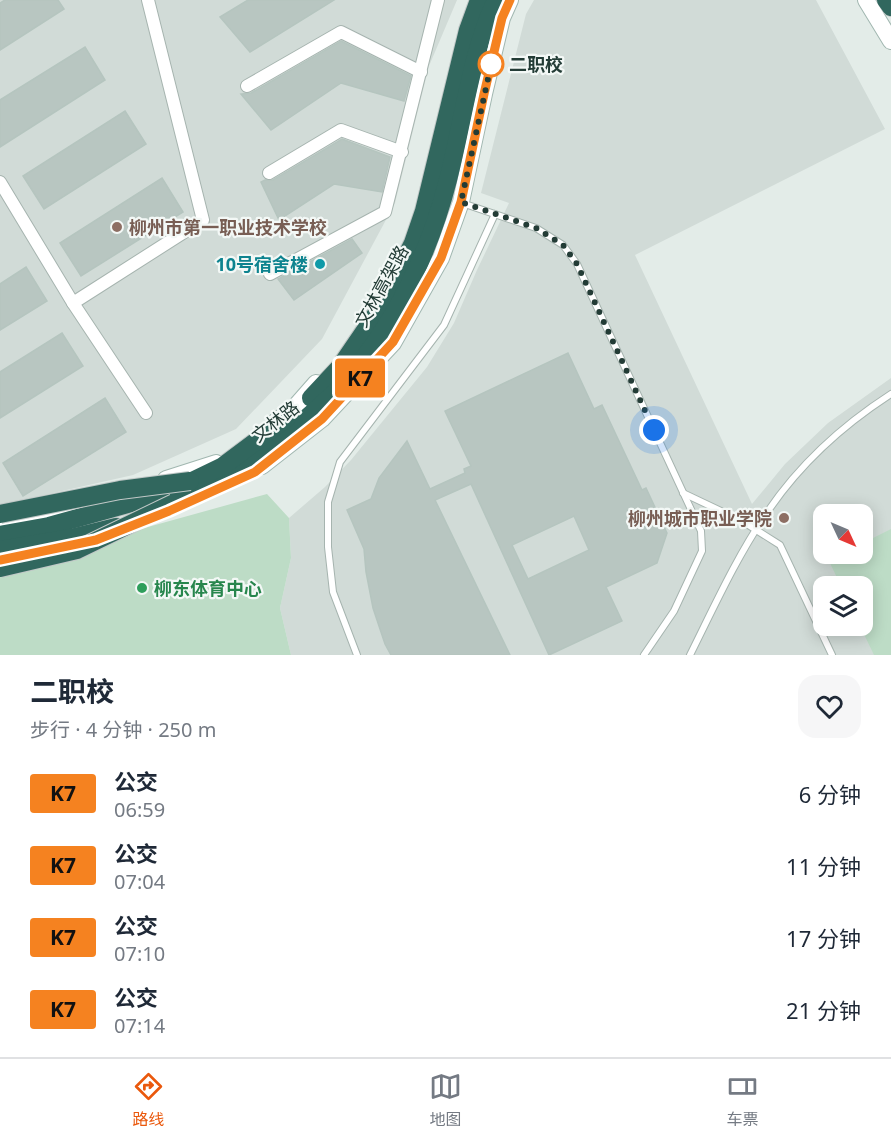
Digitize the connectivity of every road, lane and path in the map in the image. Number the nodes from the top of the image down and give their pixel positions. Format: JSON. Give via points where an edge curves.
{"nodes":[{"id":1,"x":148,"y":0,"type":"edge"},
{"id":2,"x":438,"y":0,"type":"edge"},
{"id":3,"x":477,"y":0,"type":"edge"},
{"id":4,"x":496,"y":0,"type":"edge"},
{"id":5,"x":510,"y":0,"type":"edge"},
{"id":6,"x":866,"y":0,"type":"edge"},
{"id":7,"x":886,"y":0,"type":"edge"},
{"id":8,"x":891,"y":7,"type":"edge"},
{"id":9,"x":891,"y":41,"type":"edge"},
{"id":10,"x":421,"y":72,"type":"junction"},
{"id":11,"x":247,"y":86,"type":"dead end"},
{"id":12,"x":402,"y":152,"type":"junction"},
{"id":13,"x":269,"y":173,"type":"dead end"},
{"id":14,"x":0,"y":182,"type":"edge"},
{"id":15,"x":461,"y":202,"type":"junction"},
{"id":16,"x":495,"y":214,"type":"junction"},
{"id":17,"x":270,"y":274,"type":"dead end"},
{"id":18,"x":73,"y":303,"type":"junction"},
{"id":19,"x":891,"y":394,"type":"edge"},
{"id":20,"x":147,"y":413,"type":"dead end"},
{"id":21,"x":190,"y":481,"type":"junction"},
{"id":22,"x":683,"y":493,"type":"junction"},
{"id":23,"x":174,"y":503,"type":"junction"},
{"id":24,"x":0,"y":514,"type":"edge"},
{"id":25,"x":0,"y":523,"type":"edge"},
{"id":26,"x":757,"y":530,"type":"junction"},
{"id":27,"x":0,"y":535,"type":"edge"},
{"id":28,"x":0,"y":550,"type":"edge"},
{"id":29,"x":0,"y":560,"type":"edge"},
{"id":30,"x":0,"y":568,"type":"edge"},
{"id":31,"x":357,"y":655,"type":"edge"},
{"id":32,"x":644,"y":655,"type":"edge"},
{"id":33,"x":690,"y":655,"type":"edge"},
{"id":34,"x":832,"y":655,"type":"edge"}],
"edges":[{"from":1,"to":18,"type":"street","via":[[203,220]]},
{"from":2,"to":10,"type":"street"},
{"from":3,"to":21,"type":"highway","name":"文林高架路","via":[[424,212],[381,308],[340,367],[316,393],[223,466]]},
{"from":3,"to":25,"type":"main road","name":"文林路","via":[[462,42],[418,219],[363,327],[294,408],[221,461],[55,513]]},
{"from":4,"to":23,"type":"highway","name":"文林高架路","via":[[480,45],[432,236],[391,320],[345,381],[254,462]]},
{"from":5,"to":15,"type":"main road","name":"文林路","via":[[486,83]]},
{"from":6,"to":9,"type":"main road"},
{"from":7,"to":8,"type":"highway"},
{"from":10,"to":11,"type":"street","via":[[341,32]]},
{"from":10,"to":12,"type":"street"},
{"from":12,"to":13,"type":"street","via":[[341,130]]},
{"from":12,"to":17,"type":"street","via":[[385,212]]},
{"from":14,"to":18,"type":"street"},
{"from":15,"to":16,"type":"lane"},
{"from":15,"to":29,"type":"main road","name":"文林路","via":[[441,258],[393,342],[322,419],[255,472],[96,540]]},
{"from":16,"to":22,"type":"lane","via":[[536,228],[563,245],[577,264]]},
{"from":16,"to":31,"type":"lane","via":[[444,325],[340,462],[328,502],[328,548],[333,592]]},
{"from":18,"to":20,"type":"street"},
{"from":19,"to":26,"type":"lane","via":[[851,423],[804,466]]},
{"from":21,"to":24,"type":"highway","bridge":true,"via":[[120,490]]},
{"from":21,"to":27,"type":"highway","name":"文林高架路","via":[[167,493],[118,507]]},
{"from":22,"to":26,"type":"lane"},
{"from":22,"to":32,"type":"lane","via":[[701,531],[702,551],[674,611]]},
{"from":23,"to":28,"type":"highway","name":"文林高架路","bridge":true,"via":[[115,527]]},
{"from":23,"to":30,"type":"highway","bridge":true,"via":[[77,550]]},
{"from":26,"to":33,"type":"lane"},
{"from":26,"to":34,"type":"lane","via":[[780,545]]}]}
